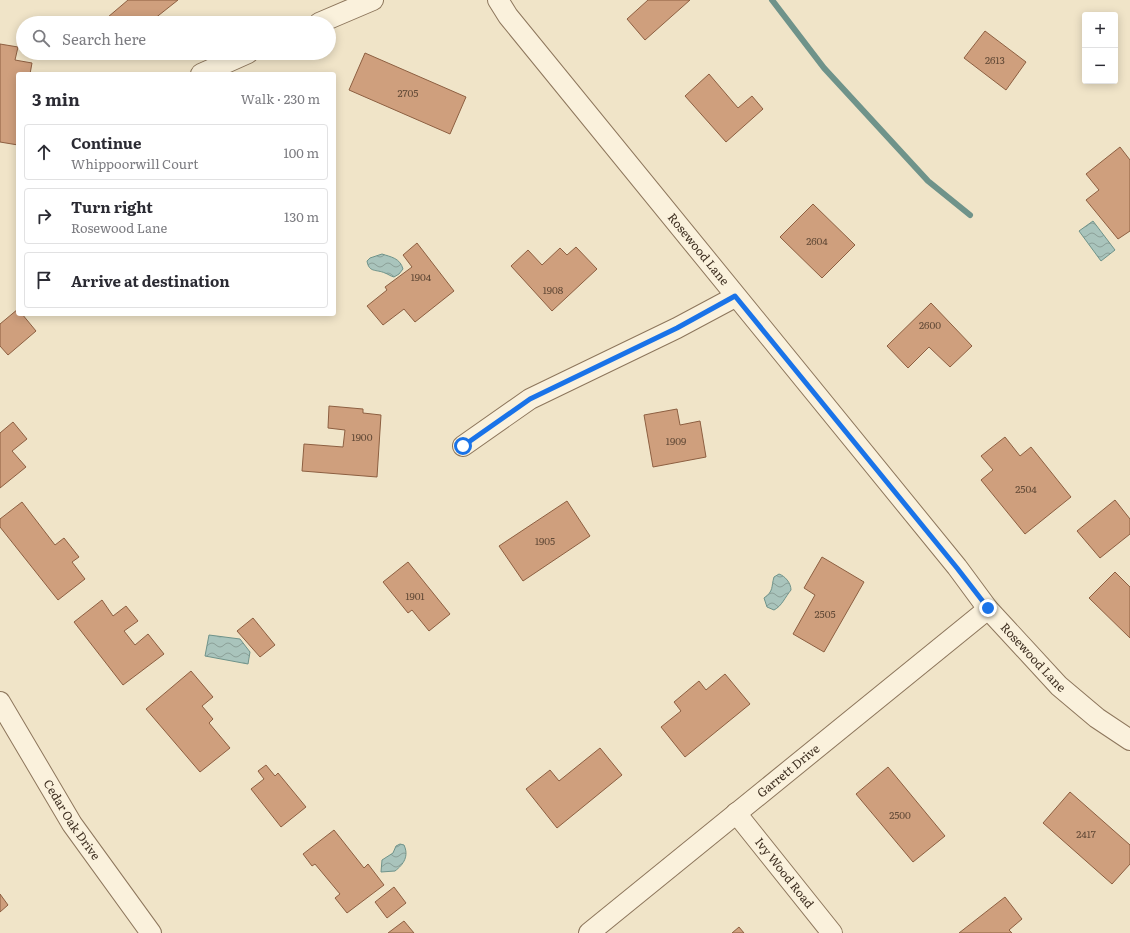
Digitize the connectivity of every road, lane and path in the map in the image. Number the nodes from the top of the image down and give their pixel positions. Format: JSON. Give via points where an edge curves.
{"nodes":[{"id":1,"x":373,"y":0,"type":"edge"},
{"id":2,"x":498,"y":0,"type":"edge"},
{"id":3,"x":335,"y":16,"type":"edge"},
{"id":4,"x":232,"y":60,"type":"edge"},
{"id":5,"x":205,"y":72,"type":"edge"},
{"id":6,"x":735,"y":296,"type":"junction"},
{"id":7,"x":463,"y":446,"type":"dead end"},
{"id":8,"x":988,"y":608,"type":"junction"},
{"id":9,"x":0,"y":702,"type":"edge"},
{"id":10,"x":1130,"y":740,"type":"edge"},
{"id":11,"x":736,"y":813,"type":"junction"},
{"id":12,"x":151,"y":933,"type":"edge"},
{"id":13,"x":589,"y":933,"type":"edge"},
{"id":14,"x":832,"y":933,"type":"edge"}],
"edges":[{"from":1,"to":3,"type":"street"},
{"from":2,"to":6,"type":"street","name":"Rosewood Lane","via":[[508,16]]},
{"from":4,"to":5,"type":"street"},
{"from":6,"to":7,"type":"street","via":[[677,328],[530,399]]},
{"from":6,"to":8,"type":"street","name":"Rosewood Lane"},
{"from":8,"to":10,"type":"street","name":"Rosewood Lane","via":[[1059,686],[1097,718]]},
{"from":8,"to":11,"type":"street","name":"Garrett Drive"},
{"from":9,"to":12,"type":"street","name":"Cedar Oak Drive","via":[[72,824]]},
{"from":11,"to":13,"type":"street","name":"Garrett Drive"},
{"from":11,"to":14,"type":"street","name":"Ivy Wood Road"}]}
